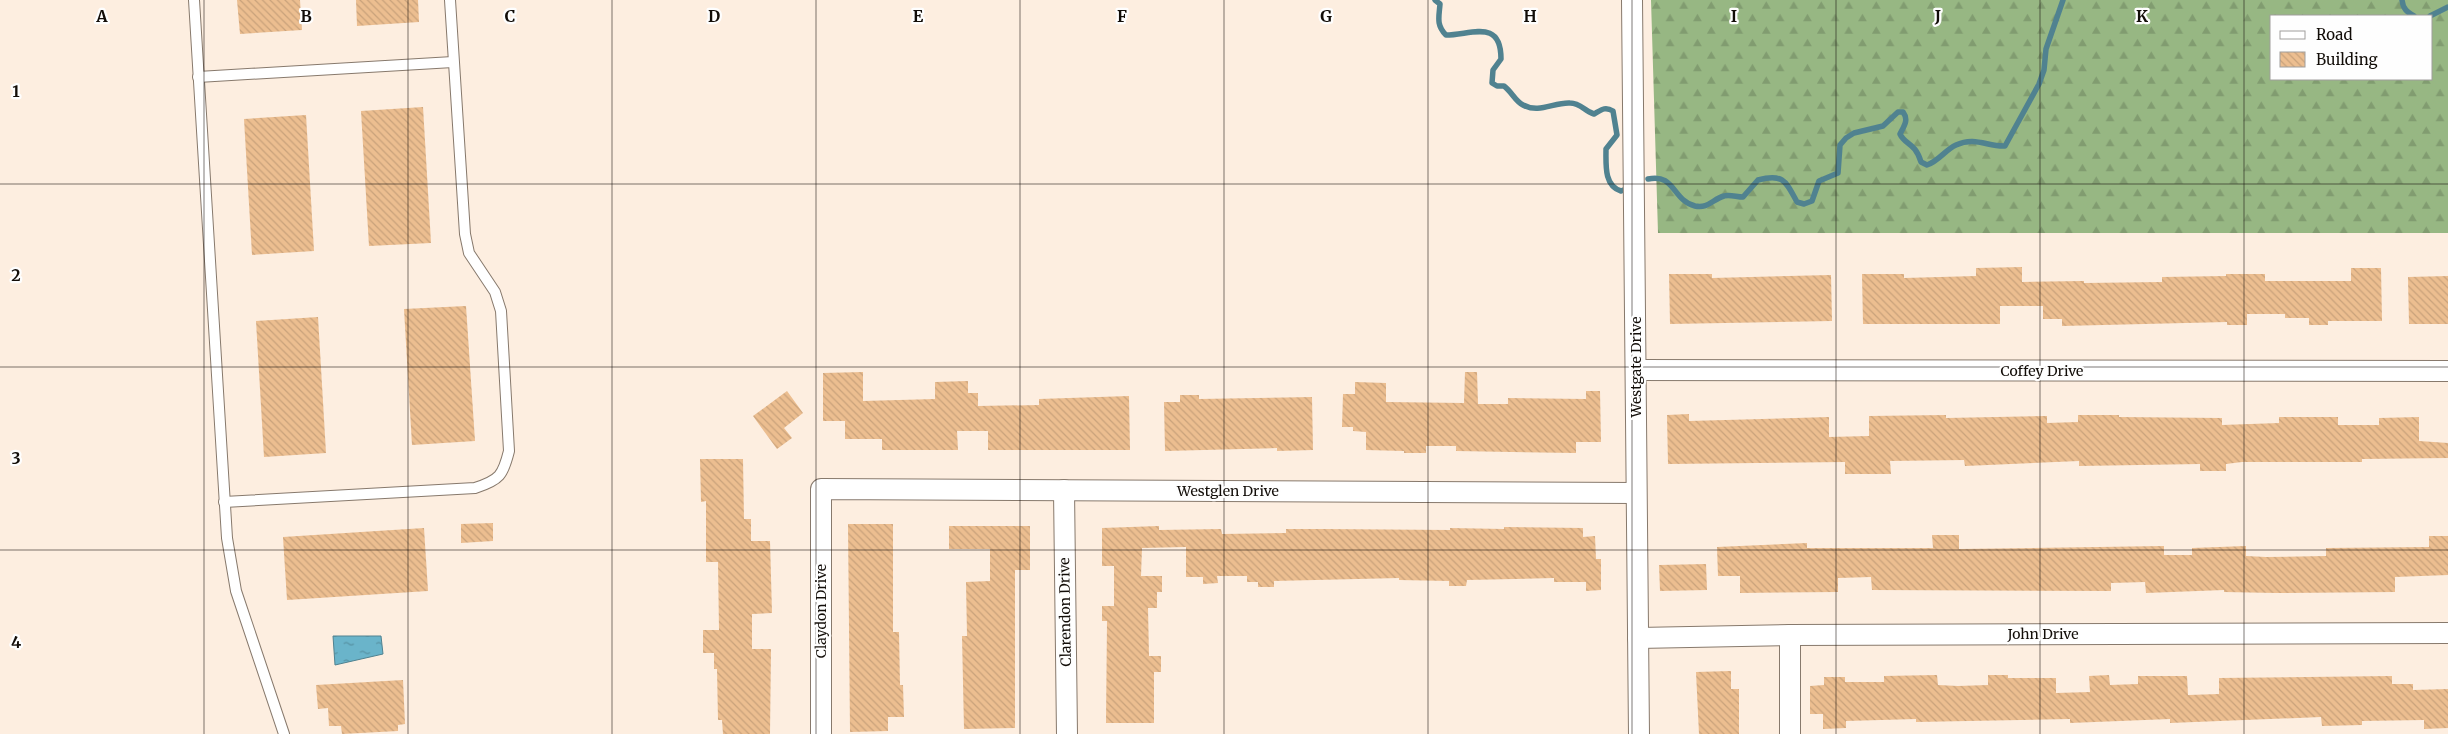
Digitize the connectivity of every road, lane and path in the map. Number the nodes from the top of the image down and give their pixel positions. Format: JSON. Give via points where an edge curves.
{"nodes":[{"id":1,"x":194,"y":0,"type":"edge"},
{"id":2,"x":450,"y":0,"type":"edge"},
{"id":3,"x":1632,"y":0,"type":"edge"},
{"id":4,"x":453,"y":62,"type":"junction"},
{"id":5,"x":198,"y":77,"type":"junction"},
{"id":6,"x":1636,"y":370,"type":"junction"},
{"id":7,"x":2448,"y":371,"type":"edge"},
{"id":8,"x":821,"y":489,"type":"joint"},
{"id":9,"x":1064,"y":490,"type":"junction"},
{"id":10,"x":1636,"y":493,"type":"junction"},
{"id":11,"x":224,"y":502,"type":"junction"},
{"id":12,"x":2448,"y":633,"type":"edge"},
{"id":13,"x":1790,"y":635,"type":"junction"},
{"id":14,"x":1638,"y":638,"type":"junction"},
{"id":15,"x":284,"y":734,"type":"edge"},
{"id":16,"x":821,"y":734,"type":"edge"},
{"id":17,"x":1067,"y":734,"type":"edge"},
{"id":18,"x":1639,"y":734,"type":"edge"},
{"id":19,"x":1790,"y":734,"type":"edge"}],
"edges":[{"from":1,"to":5,"type":"lane"},
{"from":2,"to":4,"type":"lane"},
{"from":3,"to":6,"type":"street","name":"Westgate Drive"},
{"from":4,"to":5,"type":"lane"},
{"from":4,"to":11,"type":"lane","via":[[465,234],[469,253],[495,292],[500,311],[509,451],[504,471],[493,482],[476,488]]},
{"from":5,"to":11,"type":"lane"},
{"from":6,"to":7,"type":"street","name":"Coffey Drive"},
{"from":6,"to":10,"type":"street","name":"Westgate Drive"},
{"from":8,"to":9,"type":"street","name":"Westglen Drive"},
{"from":8,"to":16,"type":"street","name":"Claydon Drive"},
{"from":9,"to":10,"type":"street","name":"Westglen Drive"},
{"from":9,"to":17,"type":"street","name":"Clarendon Drive"},
{"from":10,"to":14,"type":"street","name":"Westgate Drive"},
{"from":11,"to":15,"type":"lane","via":[[236,591]]},
{"from":12,"to":13,"type":"street","name":"John Drive"},
{"from":13,"to":14,"type":"street","name":"John Drive"},
{"from":13,"to":19,"type":"street"},
{"from":14,"to":18,"type":"street","name":"Westgate Drive"}]}
